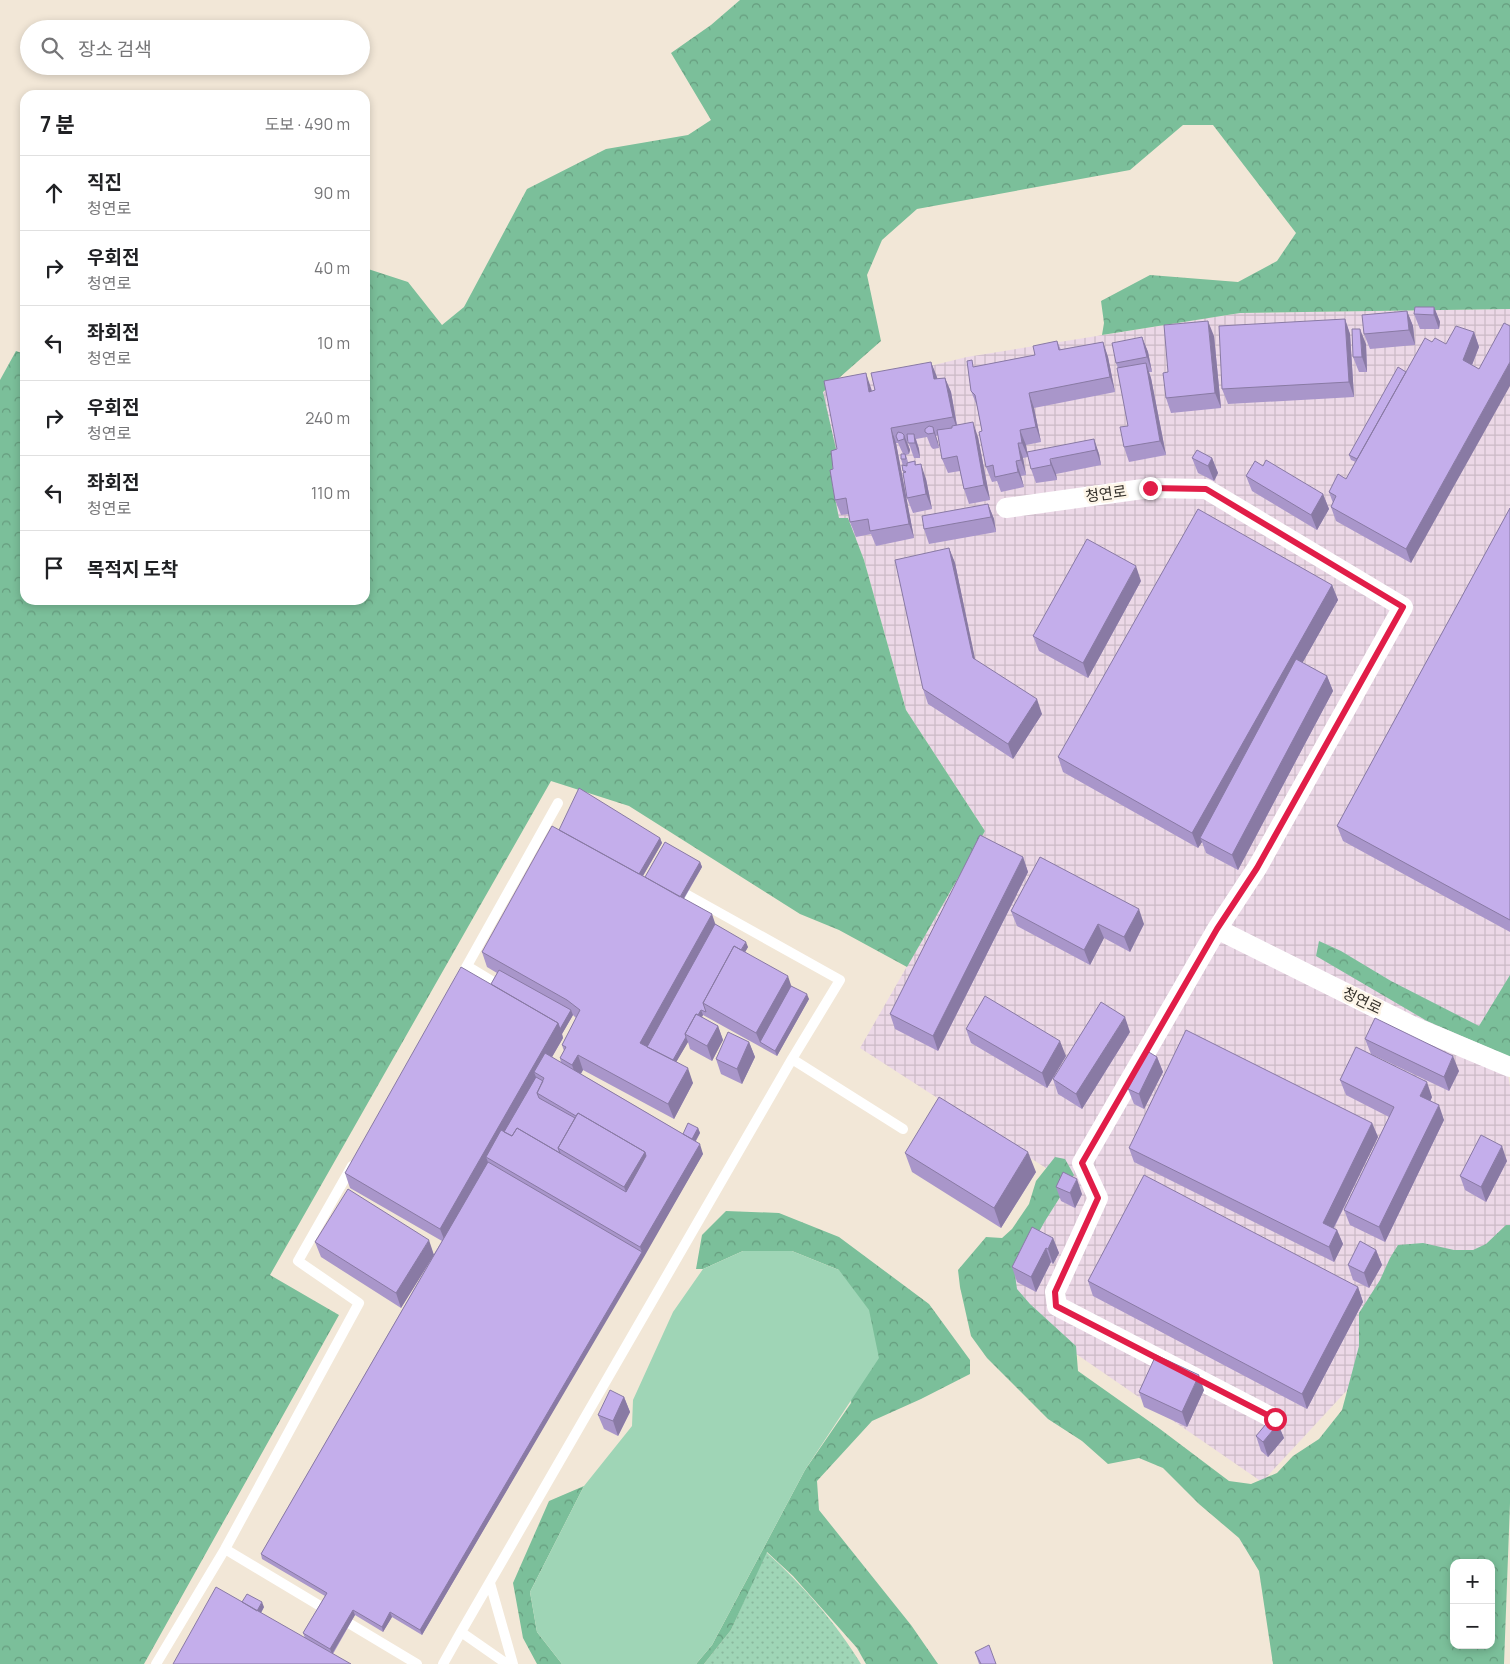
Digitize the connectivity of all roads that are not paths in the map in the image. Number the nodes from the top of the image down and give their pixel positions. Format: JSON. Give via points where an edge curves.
{"nodes":[{"id":1,"x":1006,"y":508,"type":"dead end"},
{"id":2,"x":558,"y":803,"type":"dead end"},
{"id":3,"x":684,"y":894,"type":"edge"},
{"id":4,"x":1217,"y":929,"type":"junction"},
{"id":5,"x":467,"y":966,"type":"junction"},
{"id":6,"x":506,"y":990,"type":"edge"},
{"id":7,"x":452,"y":991,"type":"edge"},
{"id":8,"x":792,"y":1059,"type":"junction"},
{"id":9,"x":1510,"y":1066,"type":"edge"},
{"id":10,"x":903,"y":1129,"type":"dead end"},
{"id":11,"x":356,"y":1160,"type":"edge"},
{"id":12,"x":1275,"y":1419,"type":"edge"},
{"id":13,"x":225,"y":1549,"type":"junction"},
{"id":14,"x":490,"y":1583,"type":"junction"},
{"id":15,"x":460,"y":1632,"type":"junction"},
{"id":16,"x":156,"y":1664,"type":"edge"},
{"id":17,"x":417,"y":1664,"type":"edge"},
{"id":18,"x":443,"y":1664,"type":"edge"},
{"id":19,"x":507,"y":1664,"type":"edge"},
{"id":20,"x":513,"y":1664,"type":"edge"}],
"edges":[{"from":1,"to":4,"type":"street","name":"청연로","via":[[1150,488],[1206,489],[1403,607],[1257,868]]},
{"from":2,"to":5,"type":"lane"},
{"from":3,"to":8,"type":"lane","via":[[840,980]]},
{"from":4,"to":9,"type":"street","name":"청연로","via":[[1412,1026]]},
{"from":4,"to":12,"type":"street","name":"청연로","via":[[1082,1163],[1098,1198],[1055,1292],[1056,1306]]},
{"from":5,"to":6,"type":"lane"},
{"from":5,"to":7,"type":"lane"},
{"from":8,"to":10,"type":"lane"},
{"from":8,"to":14,"type":"lane"},
{"from":11,"to":13,"type":"lane","via":[[298,1261],[360,1303]]},
{"from":13,"to":16,"type":"lane"},
{"from":13,"to":17,"type":"lane"},
{"from":14,"to":15,"type":"lane"},
{"from":14,"to":20,"type":"lane"},
{"from":15,"to":18,"type":"lane"},
{"from":15,"to":19,"type":"lane"}]}
